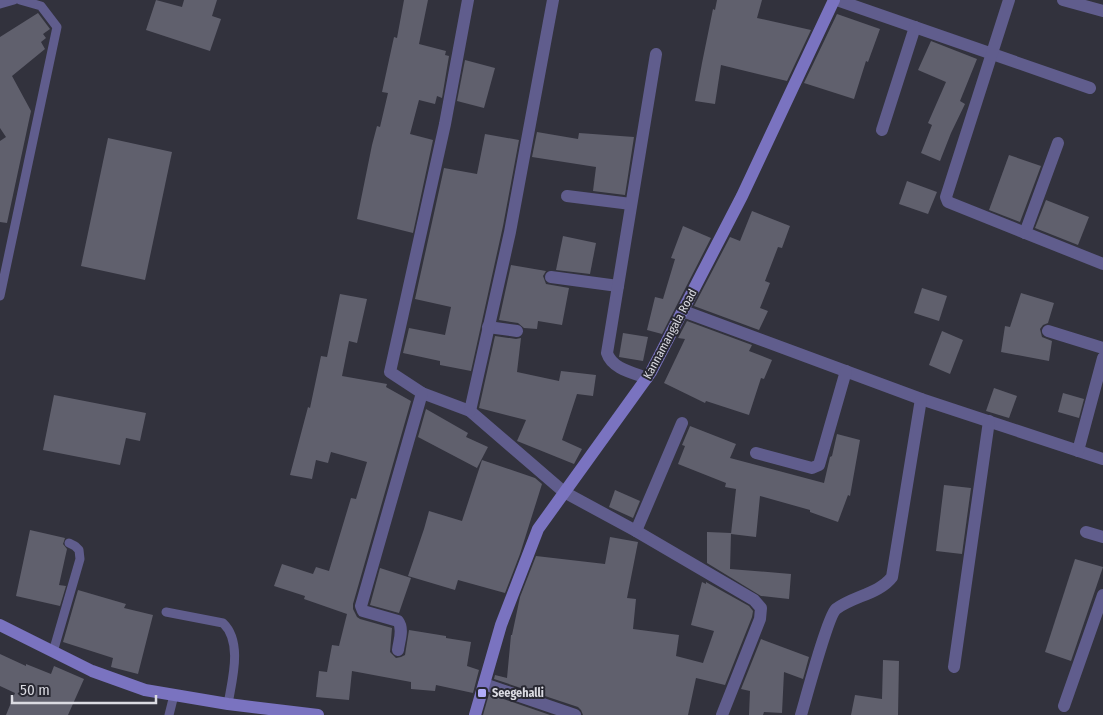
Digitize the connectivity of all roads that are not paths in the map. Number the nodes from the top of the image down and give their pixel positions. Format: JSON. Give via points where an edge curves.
{"nodes":[{"id":1,"x":14,"y":0,"type":"edge"},
{"id":2,"x":20,"y":0,"type":"edge"},
{"id":3,"x":468,"y":0,"type":"edge"},
{"id":4,"x":553,"y":0,"type":"edge"},
{"id":5,"x":836,"y":0,"type":"edge"},
{"id":6,"x":1009,"y":0,"type":"edge"},
{"id":7,"x":1063,"y":0,"type":"edge"},
{"id":8,"x":0,"y":4,"type":"edge"},
{"id":9,"x":1103,"y":12,"type":"edge"},
{"id":10,"x":915,"y":27,"type":"junction"},
{"id":11,"x":656,"y":54,"type":"dead end"},
{"id":12,"x":990,"y":54,"type":"junction"},
{"id":13,"x":1090,"y":88,"type":"dead end"},
{"id":14,"x":882,"y":130,"type":"dead end"},
{"id":15,"x":1058,"y":143,"type":"dead end"},
{"id":16,"x":567,"y":196,"type":"dead end"},
{"id":17,"x":632,"y":204,"type":"junction"},
{"id":18,"x":1025,"y":232,"type":"junction"},
{"id":19,"x":1103,"y":264,"type":"edge"},
{"id":20,"x":551,"y":277,"type":"dead end"},
{"id":21,"x":618,"y":286,"type":"junction"},
{"id":22,"x":0,"y":296,"type":"edge"},
{"id":23,"x":683,"y":311,"type":"junction"},
{"id":24,"x":488,"y":327,"type":"junction"},
{"id":25,"x":517,"y":331,"type":"dead end"},
{"id":26,"x":1048,"y":331,"type":"dead end"},
{"id":27,"x":1103,"y":348,"type":"edge"},
{"id":28,"x":1103,"y":358,"type":"edge"},
{"id":29,"x":846,"y":371,"type":"junction"},
{"id":30,"x":647,"y":378,"type":"junction"},
{"id":31,"x":422,"y":393,"type":"junction"},
{"id":32,"x":1098,"y":397,"type":"edge"},
{"id":33,"x":921,"y":399,"type":"junction"},
{"id":34,"x":470,"y":411,"type":"junction"},
{"id":35,"x":989,"y":421,"type":"junction"},
{"id":36,"x":682,"y":423,"type":"dead end"},
{"id":37,"x":1078,"y":450,"type":"junction"},
{"id":38,"x":756,"y":453,"type":"dead end"},
{"id":39,"x":1103,"y":459,"type":"edge"},
{"id":40,"x":564,"y":492,"type":"junction"},
{"id":41,"x":636,"y":531,"type":"junction"},
{"id":42,"x":1086,"y":532,"type":"dead end"},
{"id":43,"x":1103,"y":537,"type":"edge"},
{"id":44,"x":69,"y":543,"type":"dead end"},
{"id":45,"x":1103,"y":595,"type":"edge"},
{"id":46,"x":166,"y":612,"type":"dead end"},
{"id":47,"x":1100,"y":615,"type":"edge"},
{"id":48,"x":0,"y":625,"type":"edge"},
{"id":49,"x":398,"y":650,"type":"dead end"},
{"id":50,"x":53,"y":652,"type":"junction"},
{"id":51,"x":954,"y":667,"type":"dead end"},
{"id":52,"x":484,"y":684,"type":"junction"},
{"id":53,"x":174,"y":695,"type":"junction"},
{"id":54,"x":228,"y":704,"type":"junction"},
{"id":55,"x":1064,"y":706,"type":"dead end"},
{"id":56,"x":251,"y":711,"type":"edge"},
{"id":57,"x":572,"y":714,"type":"edge"},
{"id":58,"x":169,"y":715,"type":"edge"},
{"id":59,"x":318,"y":715,"type":"edge"},
{"id":60,"x":475,"y":715,"type":"edge"},
{"id":61,"x":722,"y":715,"type":"edge"},
{"id":62,"x":801,"y":715,"type":"edge"}],
"edges":[{"from":1,"to":8,"type":"lane"},
{"from":2,"to":22,"type":"lane","via":[[41,6],[57,27]]},
{"from":3,"to":31,"type":"street","via":[[445,124],[390,372]]},
{"from":4,"to":24,"type":"street","via":[[510,232]]},
{"from":5,"to":10,"type":"street"},
{"from":5,"to":23,"type":"main road","name":"Kannamangala Road"},
{"from":6,"to":12,"type":"street"},
{"from":7,"to":9,"type":"street"},
{"from":10,"to":12,"type":"street"},
{"from":10,"to":14,"type":"street"},
{"from":11,"to":17,"type":"street"},
{"from":12,"to":13,"type":"street"},
{"from":12,"to":18,"type":"street","via":[[946,197],[948,202]]},
{"from":15,"to":18,"type":"street"},
{"from":16,"to":17,"type":"street"},
{"from":17,"to":21,"type":"street"},
{"from":18,"to":19,"type":"street"},
{"from":20,"to":21,"type":"street"},
{"from":21,"to":30,"type":"street","via":[[607,353],[613,364]]},
{"from":23,"to":29,"type":"street"},
{"from":23,"to":30,"type":"main road","name":"Kannamangala Road"},
{"from":24,"to":25,"type":"street"},
{"from":24,"to":34,"type":"street"},
{"from":26,"to":27,"type":"street"},
{"from":28,"to":32,"type":"street"},
{"from":29,"to":33,"type":"street"},
{"from":29,"to":38,"type":"street","via":[[819,465],[812,468]]},
{"from":30,"to":40,"type":"main road","name":"Kannamangala Road"},
{"from":31,"to":34,"type":"street"},
{"from":31,"to":49,"type":"street","via":[[361,606],[363,611],[401,624]]},
{"from":32,"to":37,"type":"street"},
{"from":33,"to":35,"type":"street"},
{"from":33,"to":62,"type":"street","via":[[892,577],[883,586],[846,602],[832,613]]},
{"from":34,"to":40,"type":"street"},
{"from":35,"to":37,"type":"street"},
{"from":35,"to":51,"type":"street"},
{"from":36,"to":41,"type":"street"},
{"from":37,"to":39,"type":"street"},
{"from":40,"to":41,"type":"street"},
{"from":40,"to":52,"type":"main road","name":"Kannamangala Road","via":[[538,529],[501,625]]},
{"from":41,"to":61,"type":"street","via":[[754,600],[761,608],[760,619]]},
{"from":42,"to":43,"type":"street"},
{"from":44,"to":50,"type":"lane","via":[[79,550],[80,559]]},
{"from":45,"to":47,"type":"street"},
{"from":46,"to":54,"type":"lane","via":[[223,623],[228,628],[234,653]]},
{"from":47,"to":55,"type":"street"},
{"from":48,"to":50,"type":"main road"},
{"from":50,"to":53,"type":"main road","via":[[92,671],[145,690]]},
{"from":52,"to":57,"type":"street"},
{"from":52,"to":60,"type":"main road","name":"Kannamangala Road"},
{"from":53,"to":54,"type":"main road"},
{"from":53,"to":58,"type":"lane"},
{"from":54,"to":56,"type":"main road"},
{"from":56,"to":59,"type":"main road"}]}
